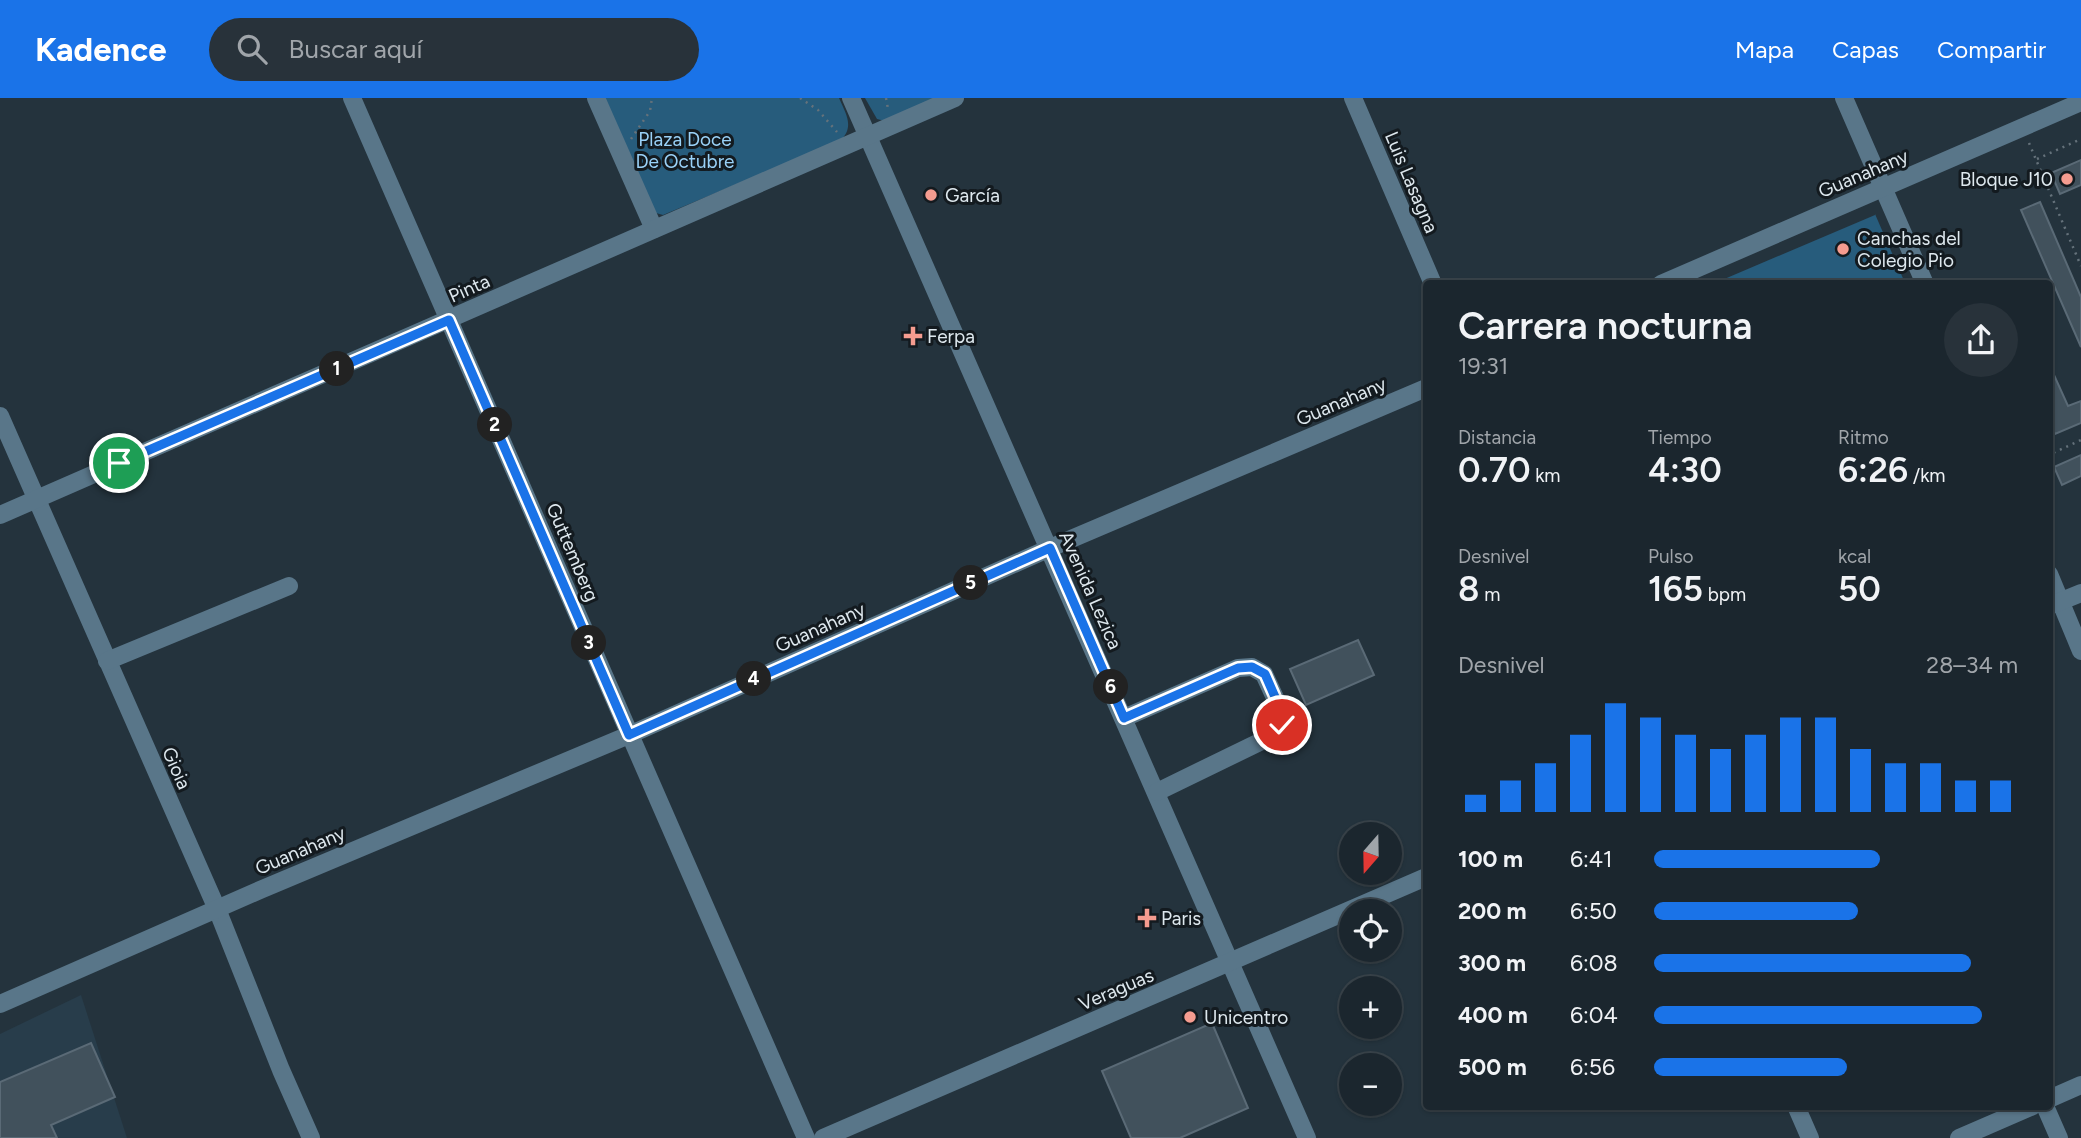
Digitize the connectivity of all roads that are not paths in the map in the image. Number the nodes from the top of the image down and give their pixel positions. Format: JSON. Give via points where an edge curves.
{"nodes":[{"id":1,"x":352,"y":98,"type":"edge"},
{"id":2,"x":596,"y":98,"type":"edge"},
{"id":3,"x":851,"y":98,"type":"edge"},
{"id":4,"x":955,"y":98,"type":"edge"},
{"id":5,"x":1353,"y":98,"type":"edge"},
{"id":6,"x":1844,"y":98,"type":"edge"},
{"id":7,"x":2081,"y":102,"type":"edge"},
{"id":8,"x":867,"y":136,"type":"junction"},
{"id":9,"x":1881,"y":187,"type":"junction"},
{"id":10,"x":654,"y":229,"type":"junction"},
{"id":11,"x":1431,"y":280,"type":"edge"},
{"id":12,"x":1670,"y":280,"type":"edge"},
{"id":13,"x":1923,"y":280,"type":"edge"},
{"id":14,"x":449,"y":320,"type":"junction"},
{"id":15,"x":1423,"y":389,"type":"edge"},
{"id":16,"x":0,"y":416,"type":"edge"},
{"id":17,"x":36,"y":499,"type":"junction"},
{"id":18,"x":0,"y":514,"type":"edge"},
{"id":19,"x":1050,"y":548,"type":"junction"},
{"id":20,"x":289,"y":586,"type":"dead end"},
{"id":21,"x":2081,"y":593,"type":"edge"},
{"id":22,"x":2054,"y":604,"type":"edge"},
{"id":23,"x":2081,"y":652,"type":"edge"},
{"id":24,"x":107,"y":661,"type":"junction"},
{"id":25,"x":1124,"y":718,"type":"junction"},
{"id":26,"x":629,"y":735,"type":"junction"},
{"id":27,"x":1157,"y":792,"type":"junction"},
{"id":28,"x":1423,"y":878,"type":"edge"},
{"id":29,"x":217,"y":909,"type":"junction"},
{"id":30,"x":1231,"y":962,"type":"junction"},
{"id":31,"x":0,"y":1004,"type":"edge"},
{"id":32,"x":2081,"y":1085,"type":"edge"},
{"id":33,"x":2053,"y":1097,"type":"edge"},
{"id":34,"x":1798,"y":1110,"type":"edge"},
{"id":35,"x":2024,"y":1110,"type":"edge"},
{"id":36,"x":2047,"y":1110,"type":"edge"},
{"id":37,"x":311,"y":1138,"type":"edge"},
{"id":38,"x":806,"y":1138,"type":"edge"},
{"id":39,"x":823,"y":1138,"type":"edge"},
{"id":40,"x":1307,"y":1138,"type":"edge"},
{"id":41,"x":1810,"y":1138,"type":"edge"},
{"id":42,"x":1959,"y":1138,"type":"edge"},
{"id":43,"x":2059,"y":1138,"type":"edge"}],
"edges":[{"from":1,"to":14,"type":"street","name":"Guttemberg"},
{"from":2,"to":10,"type":"street"},
{"from":3,"to":8,"type":"street","name":"Avenida Lezica"},
{"from":4,"to":8,"type":"street","name":"Pinta"},
{"from":5,"to":11,"type":"street","name":"Luis Lasagna"},
{"from":6,"to":9,"type":"street"},
{"from":7,"to":9,"type":"street","name":"Guanahany"},
{"from":8,"to":10,"type":"street","name":"Pinta"},
{"from":8,"to":19,"type":"street","name":"Avenida Lezica"},
{"from":9,"to":12,"type":"street","name":"Guanahany"},
{"from":9,"to":13,"type":"street"},
{"from":10,"to":14,"type":"street","name":"Pinta"},
{"from":14,"to":17,"type":"street","name":"Pinta"},
{"from":14,"to":26,"type":"street","name":"Guttemberg"},
{"from":15,"to":19,"type":"street","name":"Guanahany"},
{"from":16,"to":17,"type":"street","name":"Gioia"},
{"from":17,"to":18,"type":"street","name":"Pinta"},
{"from":17,"to":24,"type":"street","name":"Gioia"},
{"from":19,"to":25,"type":"street","name":"Avenida Lezica"},
{"from":19,"to":26,"type":"street","name":"Guanahany"},
{"from":20,"to":24,"type":"street"},
{"from":21,"to":22,"type":"street"},
{"from":22,"to":23,"type":"street"},
{"from":24,"to":29,"type":"street","name":"Gioia"},
{"from":25,"to":27,"type":"street","name":"Avenida Lezica"},
{"from":25,"to":27,"type":"street","via":[[1238,668],[1252,667],[1265,674],[1282,713],[1276,734]]},
{"from":26,"to":29,"type":"street","name":"Guanahany"},
{"from":26,"to":38,"type":"street","name":"Guttemberg"},
{"from":27,"to":30,"type":"street","name":"Avenida Lezica"},
{"from":28,"to":30,"type":"street","name":"Veraguas"},
{"from":29,"to":31,"type":"street","name":"Guanahany"},
{"from":29,"to":37,"type":"street","name":"Gioia"},
{"from":30,"to":39,"type":"street","name":"Veraguas"},
{"from":30,"to":40,"type":"street","name":"Avenida Lezica"},
{"from":32,"to":33,"type":"street"},
{"from":34,"to":41,"type":"street"},
{"from":35,"to":42,"type":"street"},
{"from":36,"to":43,"type":"street"}]}
